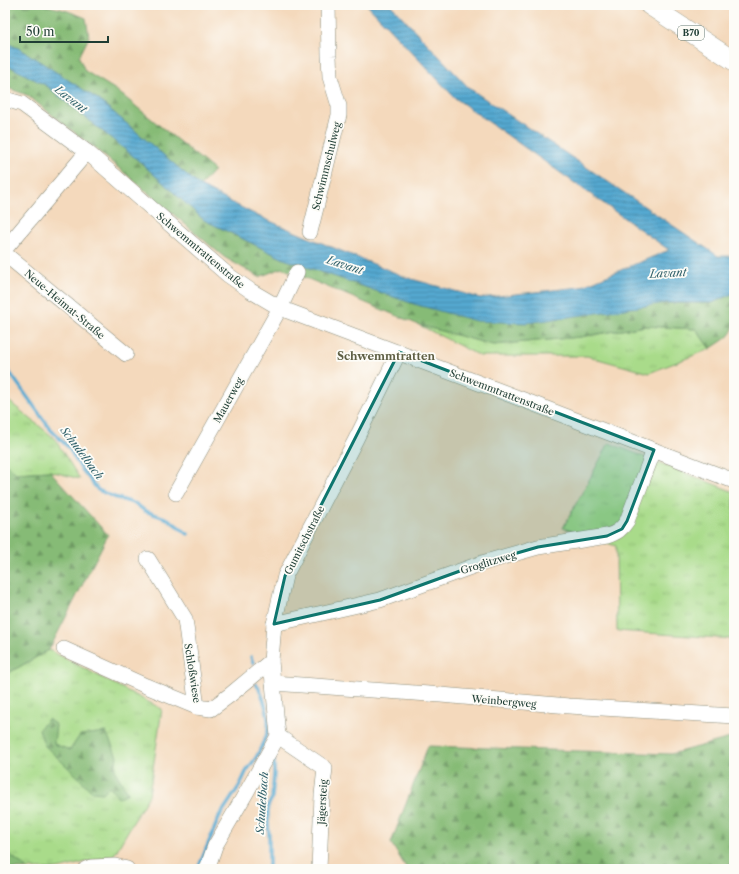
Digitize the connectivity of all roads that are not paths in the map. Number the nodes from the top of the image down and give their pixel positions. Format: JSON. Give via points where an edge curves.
{"nodes":[{"id":1,"x":328,"y":5,"type":"edge"},
{"id":2,"x":659,"y":8,"type":"edge"},
{"id":3,"x":734,"y":61,"type":"edge"},
{"id":4,"x":5,"y":98,"type":"edge"},
{"id":5,"x":87,"y":152,"type":"junction"},
{"id":6,"x":310,"y":232,"type":"dead end"},
{"id":7,"x":5,"y":249,"type":"edge"},
{"id":8,"x":5,"y":254,"type":"edge"},
{"id":9,"x":298,"y":272,"type":"dead end"},
{"id":10,"x":280,"y":308,"type":"junction"},
{"id":11,"x":399,"y":352,"type":"junction"},
{"id":12,"x":126,"y":354,"type":"dead end"},
{"id":13,"x":654,"y":450,"type":"junction"},
{"id":14,"x":734,"y":481,"type":"edge"},
{"id":15,"x":176,"y":492,"type":"dead end"},
{"id":16,"x":148,"y":559,"type":"dead end"},
{"id":17,"x":274,"y":624,"type":"junction"},
{"id":18,"x":64,"y":649,"type":"dead end"},
{"id":19,"x":271,"y":660,"type":"junction"},
{"id":20,"x":273,"y":683,"type":"junction"},
{"id":21,"x":197,"y":707,"type":"junction"},
{"id":22,"x":734,"y":716,"type":"edge"},
{"id":23,"x":278,"y":736,"type":"junction"},
{"id":24,"x":86,"y":869,"type":"edge"},
{"id":25,"x":127,"y":869,"type":"edge"},
{"id":26,"x":207,"y":869,"type":"edge"},
{"id":27,"x":320,"y":869,"type":"edge"}],
"edges":[{"from":1,"to":6,"type":"street","name":"Schwimmschulweg","via":[[330,77],[339,106],[339,115]]},
{"from":2,"to":3,"type":"main road","number":"B70"},
{"from":4,"to":5,"type":"street","name":"Schwemmtrattenstraße","via":[[22,104]]},
{"from":5,"to":7,"type":"street"},
{"from":5,"to":10,"type":"street","name":"Schwemmtrattenstraße","via":[[228,275]]},
{"from":8,"to":12,"type":"street","name":"Neue-Heimat-Straße"},
{"from":9,"to":10,"type":"street"},
{"from":10,"to":11,"type":"street","name":"Schwemmtrattenstraße"},
{"from":10,"to":15,"type":"street","name":"Mauerweg"},
{"from":11,"to":13,"type":"street","name":"Schwemmtrattenstraße"},
{"from":11,"to":17,"type":"street","name":"Gumitschstraße","via":[[285,576]]},
{"from":13,"to":14,"type":"street","name":"Schwemmtrattenstraße"},
{"from":13,"to":17,"type":"street","name":"Groglitzweg","via":[[627,521],[616,533],[538,548],[482,563],[380,600]]},
{"from":16,"to":21,"type":"street","name":"Schloßwiese","via":[[185,619]]},
{"from":17,"to":19,"type":"street","name":"Gumitschstraße"},
{"from":18,"to":21,"type":"street"},
{"from":19,"to":20,"type":"street","name":"Gumitschstraße"},
{"from":19,"to":21,"type":"street","name":"Schloßwiese","via":[[211,709]]},
{"from":20,"to":22,"type":"street","name":"Weinbergweg"},
{"from":20,"to":23,"type":"street","name":"Gumitschstraße"},
{"from":23,"to":26,"type":"street","via":[[215,846]]},
{"from":23,"to":27,"type":"street","name":"Jägersteig","via":[[325,768]]},
{"from":24,"to":25,"type":"street","via":[[115,866]]}]}
